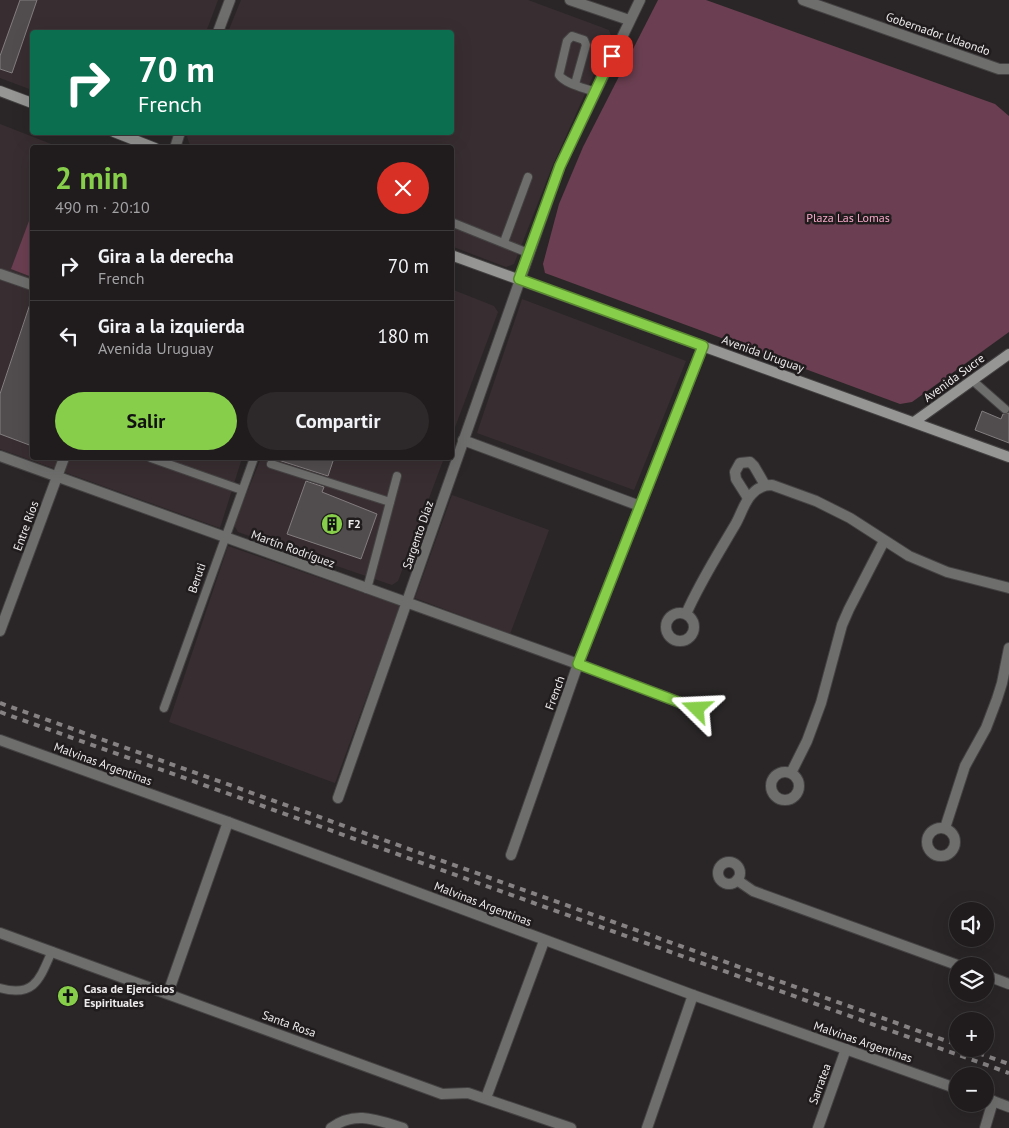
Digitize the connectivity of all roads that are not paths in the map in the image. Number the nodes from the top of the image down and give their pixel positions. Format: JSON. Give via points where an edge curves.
{"nodes":[{"id":1,"x":230,"y":0,"type":"edge"},
{"id":2,"x":570,"y":0,"type":"edge"},
{"id":3,"x":640,"y":0,"type":"edge"},
{"id":4,"x":803,"y":0,"type":"edge"},
{"id":5,"x":629,"y":20,"type":"junction"},
{"id":6,"x":219,"y":30,"type":"edge"},
{"id":7,"x":1009,"y":69,"type":"edge"},
{"id":8,"x":575,"y":84,"type":"junction"},
{"id":9,"x":0,"y":91,"type":"edge"},
{"id":10,"x":595,"y":92,"type":"junction"},
{"id":11,"x":30,"y":102,"type":"edge"},
{"id":12,"x":122,"y":135,"type":"edge"},
{"id":13,"x":147,"y":145,"type":"edge"},
{"id":14,"x":528,"y":178,"type":"dead end"},
{"id":15,"x":454,"y":223,"type":"edge"},
{"id":16,"x":504,"y":242,"type":"junction"},
{"id":17,"x":528,"y":253,"type":"junction"},
{"id":18,"x":454,"y":256,"type":"edge"},
{"id":19,"x":0,"y":274,"type":"edge"},
{"id":20,"x":519,"y":279,"type":"junction"},
{"id":21,"x":30,"y":285,"type":"edge"},
{"id":22,"x":703,"y":346,"type":"junction"},
{"id":23,"x":1009,"y":354,"type":"edge"},
{"id":24,"x":972,"y":380,"type":"junction"},
{"id":25,"x":1005,"y":409,"type":"dead end"},
{"id":26,"x":914,"y":422,"type":"junction"},
{"id":27,"x":463,"y":440,"type":"junction"},
{"id":28,"x":0,"y":456,"type":"edge"},
{"id":29,"x":1009,"y":457,"type":"edge"},
{"id":30,"x":63,"y":460,"type":"edge"},
{"id":31,"x":157,"y":460,"type":"edge"},
{"id":32,"x":253,"y":460,"type":"edge"},
{"id":33,"x":271,"y":464,"type":"dead end"},
{"id":34,"x":397,"y":476,"type":"dead end"},
{"id":35,"x":57,"y":477,"type":"junction"},
{"id":36,"x":765,"y":485,"type":"junction"},
{"id":37,"x":242,"y":490,"type":"junction"},
{"id":38,"x":748,"y":498,"type":"junction"},
{"id":39,"x":390,"y":502,"type":"junction"},
{"id":40,"x":640,"y":506,"type":"junction"},
{"id":41,"x":225,"y":538,"type":"junction"},
{"id":42,"x":884,"y":541,"type":"junction"},
{"id":43,"x":1009,"y":588,"type":"edge"},
{"id":44,"x":367,"y":589,"type":"junction"},
{"id":45,"x":407,"y":603,"type":"junction"},
{"id":46,"x":686,"y":614,"type":"dead end"},
{"id":47,"x":0,"y":631,"type":"edge"},
{"id":48,"x":1009,"y":648,"type":"edge"},
{"id":49,"x":578,"y":664,"type":"junction"},
{"id":50,"x":164,"y":708,"type":"dead end"},
{"id":51,"x":697,"y":709,"type":"dead end"},
{"id":52,"x":0,"y":740,"type":"edge"},
{"id":53,"x":791,"y":773,"type":"dead end"},
{"id":54,"x":338,"y":798,"type":"dead end"},
{"id":55,"x":228,"y":822,"type":"junction"},
{"id":56,"x":945,"y":828,"type":"dead end"},
{"id":57,"x":510,"y":855,"type":"dead end"},
{"id":58,"x":737,"y":880,"type":"dead end"},
{"id":59,"x":0,"y":933,"type":"edge"},
{"id":60,"x":544,"y":941,"type":"junction"},
{"id":61,"x":52,"y":951,"type":"junction"},
{"id":62,"x":949,"y":962,"type":"edge"},
{"id":63,"x":994,"y":978,"type":"edge"},
{"id":64,"x":1009,"y":984,"type":"edge"},
{"id":65,"x":0,"y":988,"type":"edge"},
{"id":66,"x":168,"y":993,"type":"junction"},
{"id":67,"x":693,"y":995,"type":"junction"},
{"id":68,"x":846,"y":1049,"type":"junction"},
{"id":69,"x":949,"y":1085,"type":"edge"},
{"id":70,"x":486,"y":1098,"type":"junction"},
{"id":71,"x":994,"y":1102,"type":"edge"},
{"id":72,"x":1009,"y":1107,"type":"edge"},
{"id":73,"x":987,"y":1112,"type":"edge"},
{"id":74,"x":331,"y":1128,"type":"edge"},
{"id":75,"x":403,"y":1128,"type":"edge"},
{"id":76,"x":571,"y":1128,"type":"edge"},
{"id":77,"x":648,"y":1128,"type":"edge"},
{"id":78,"x":818,"y":1128,"type":"edge"},
{"id":79,"x":985,"y":1128,"type":"edge"}],
"edges":[{"from":1,"to":6,"type":"street"},
{"from":2,"to":5,"type":"street"},
{"from":3,"to":5,"type":"street","name":"Sargento Díaz"},
{"from":4,"to":7,"type":"street","name":"Gobernador Udaondo","via":[[1000,69]]},
{"from":5,"to":10,"type":"street","name":"Sargento Díaz"},
{"from":8,"to":8,"type":"lane","via":[[561,79],[558,71],[567,41],[572,36],[584,40],[586,46]]},
{"from":8,"to":10,"type":"lane"},
{"from":9,"to":11,"type":"main road"},
{"from":10,"to":17,"type":"street","name":"Sargento Díaz","via":[[560,166]]},
{"from":12,"to":13,"type":"main road"},
{"from":14,"to":16,"type":"lane"},
{"from":15,"to":16,"type":"lane"},
{"from":16,"to":17,"type":"lane"},
{"from":17,"to":20,"type":"street","name":"Sargento Díaz"},
{"from":18,"to":20,"type":"main road","name":"Avenida Uruguay"},
{"from":19,"to":21,"type":"street"},
{"from":20,"to":22,"type":"main road","name":"Avenida Uruguay"},
{"from":20,"to":27,"type":"street","name":"Sargento Díaz"},
{"from":22,"to":26,"type":"main road","name":"Avenida Uruguay"},
{"from":22,"to":40,"type":"street","name":"French"},
{"from":23,"to":24,"type":"main road","name":"Avenida Sucre"},
{"from":24,"to":25,"type":"lane"},
{"from":24,"to":26,"type":"main road","name":"Avenida Sucre"},
{"from":26,"to":29,"type":"main road","name":"Avenida Uruguay"},
{"from":27,"to":40,"type":"street"},
{"from":27,"to":45,"type":"street","name":"Sargento Díaz"},
{"from":28,"to":35,"type":"street","name":"Martín Rodríguez"},
{"from":30,"to":35,"type":"street","name":"Entre Ríos"},
{"from":31,"to":37,"type":"lane"},
{"from":32,"to":37,"type":"lane","name":"Beruti"},
{"from":33,"to":39,"type":"lane"},
{"from":34,"to":39,"type":"lane"},
{"from":35,"to":41,"type":"street","name":"Martín Rodríguez"},
{"from":35,"to":47,"type":"street","name":"Entre Ríos"},
{"from":36,"to":38,"type":"street"},
{"from":36,"to":38,"type":"street","via":[[750,462],[740,463],[736,467],[736,479]]},
{"from":36,"to":42,"type":"street","via":[[816,501],[850,518]]},
{"from":37,"to":41,"type":"lane","name":"Beruti"},
{"from":38,"to":46,"type":"street"},
{"from":39,"to":44,"type":"lane"},
{"from":40,"to":49,"type":"street","name":"French"},
{"from":41,"to":44,"type":"street","name":"Martín Rodríguez"},
{"from":41,"to":50,"type":"lane","name":"Beruti"},
{"from":42,"to":43,"type":"street","via":[[909,556],[948,572]]},
{"from":42,"to":53,"type":"street","via":[[842,625],[821,703]]},
{"from":44,"to":45,"type":"street","name":"Martín Rodríguez"},
{"from":45,"to":49,"type":"street","name":"Martín Rodríguez"},
{"from":45,"to":54,"type":"street","name":"Sargento Díaz"},
{"from":48,"to":56,"type":"street","via":[[997,700],[965,766]]},
{"from":49,"to":51,"type":"street","name":"Martín Rodríguez"},
{"from":49,"to":57,"type":"street","name":"French"},
{"from":52,"to":55,"type":"street","name":"Malvinas Argentinas"},
{"from":55,"to":60,"type":"street","name":"Malvinas Argentinas"},
{"from":55,"to":66,"type":"street"},
{"from":58,"to":62,"type":"street","via":[[753,891]]},
{"from":59,"to":61,"type":"street","name":"Santa Rosa"},
{"from":60,"to":67,"type":"street","name":"Malvinas Argentinas"},
{"from":60,"to":70,"type":"street"},
{"from":61,"to":65,"type":"lane","via":[[39,981],[18,992]]},
{"from":61,"to":66,"type":"street","name":"Santa Rosa"},
{"from":63,"to":64,"type":"street"},
{"from":66,"to":70,"type":"street","name":"Santa Rosa","via":[[442,1094],[468,1093]]},
{"from":67,"to":68,"type":"street","name":"Malvinas Argentinas"},
{"from":67,"to":77,"type":"street"},
{"from":68,"to":69,"type":"street","name":"Malvinas Argentinas"},
{"from":68,"to":78,"type":"street","name":"Sarratea"},
{"from":70,"to":76,"type":"street","name":"Santa Rosa"},
{"from":71,"to":72,"type":"street"},
{"from":73,"to":79,"type":"street"},
{"from":74,"to":75,"type":"street","via":[[341,1120],[357,1117]]}]}
